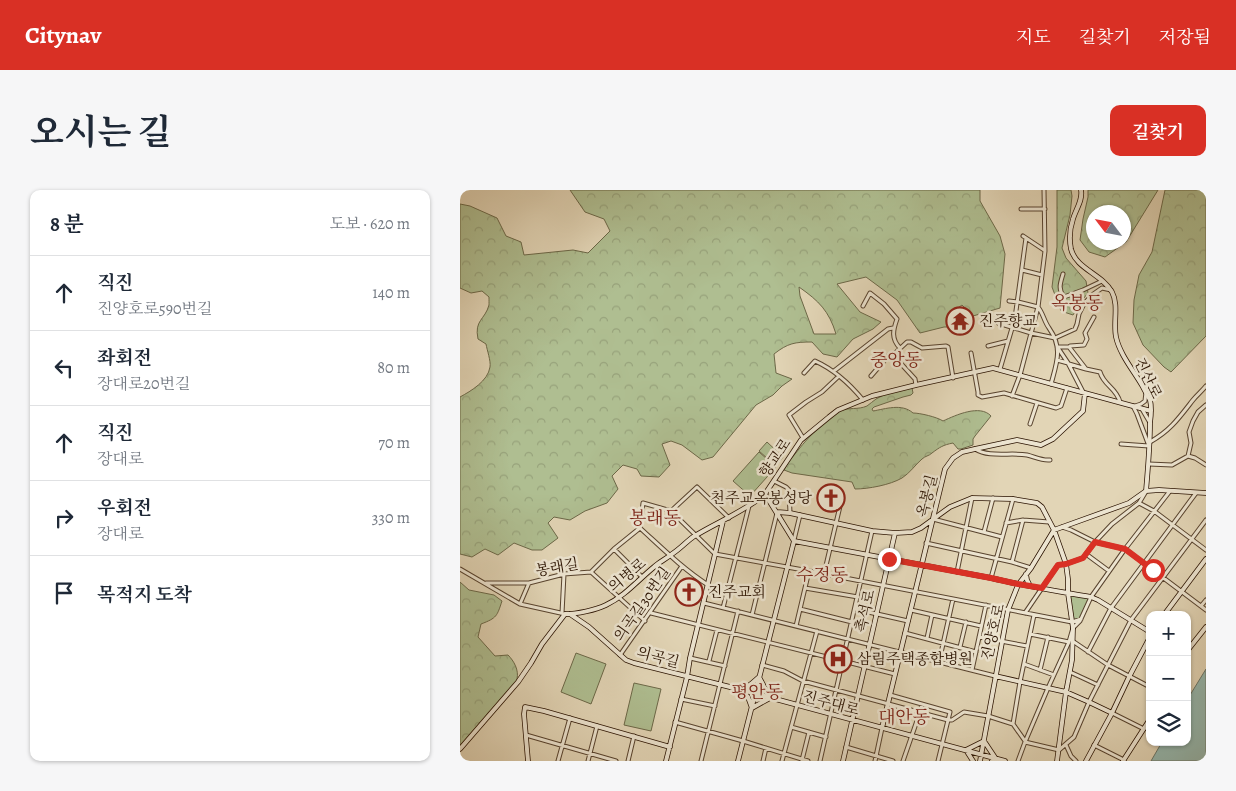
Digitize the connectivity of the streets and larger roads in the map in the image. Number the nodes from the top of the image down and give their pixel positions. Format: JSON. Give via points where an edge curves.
{"nodes":[{"id":1,"x":1044,"y":190,"type":"edge"},
{"id":2,"x":1081,"y":190,"type":"edge"},
{"id":3,"x":1021,"y":209,"type":"dead end"},
{"id":4,"x":1045,"y":209,"type":"junction"},
{"id":5,"x":1045,"y":250,"type":"junction"},
{"id":6,"x":1022,"y":270,"type":"junction"},
{"id":7,"x":1063,"y":274,"type":"dead end"},
{"id":8,"x":1042,"y":275,"type":"junction"},
{"id":9,"x":1103,"y":280,"type":"junction"},
{"id":10,"x":1111,"y":290,"type":"junction"},
{"id":11,"x":1009,"y":301,"type":"dead end"},
{"id":12,"x":1018,"y":302,"type":"junction"},
{"id":13,"x":863,"y":306,"type":"dead end"},
{"id":14,"x":1038,"y":307,"type":"junction"},
{"id":15,"x":1094,"y":317,"type":"dead end"},
{"id":16,"x":998,"y":323,"type":"dead end"},
{"id":17,"x":1013,"y":327,"type":"junction"},
{"id":18,"x":893,"y":328,"type":"junction"},
{"id":19,"x":1032,"y":333,"type":"junction"},
{"id":20,"x":1055,"y":338,"type":"junction"},
{"id":21,"x":1008,"y":341,"type":"junction"},
{"id":22,"x":988,"y":346,"type":"dead end"},
{"id":23,"x":1069,"y":346,"type":"junction"},
{"id":24,"x":1057,"y":347,"type":"junction"},
{"id":25,"x":900,"y":348,"type":"junction"},
{"id":26,"x":971,"y":353,"type":"dead end"},
{"id":27,"x":893,"y":355,"type":"junction"},
{"id":28,"x":1057,"y":360,"type":"junction"},
{"id":29,"x":1068,"y":363,"type":"junction"},
{"id":30,"x":1000,"y":369,"type":"junction"},
{"id":31,"x":1086,"y":369,"type":"junction"},
{"id":32,"x":834,"y":371,"type":"junction"},
{"id":33,"x":974,"y":372,"type":"junction"},
{"id":34,"x":804,"y":373,"type":"dead end"},
{"id":35,"x":1020,"y":375,"type":"junction"},
{"id":36,"x":840,"y":376,"type":"junction"},
{"id":37,"x":871,"y":376,"type":"dead end"},
{"id":38,"x":953,"y":378,"type":"junction"},
{"id":39,"x":1051,"y":384,"type":"junction"},
{"id":40,"x":916,"y":385,"type":"junction"},
{"id":41,"x":1206,"y":386,"type":"edge"},
{"id":42,"x":1067,"y":388,"type":"junction"},
{"id":43,"x":1146,"y":392,"type":"junction"},
{"id":44,"x":1084,"y":393,"type":"junction"},
{"id":45,"x":1012,"y":396,"type":"junction"},
{"id":46,"x":863,"y":400,"type":"junction"},
{"id":47,"x":1120,"y":402,"type":"junction"},
{"id":48,"x":1037,"y":403,"type":"junction"},
{"id":49,"x":1206,"y":405,"type":"edge"},
{"id":50,"x":1136,"y":406,"type":"junction"},
{"id":51,"x":1151,"y":411,"type":"junction"},
{"id":52,"x":1150,"y":423,"type":"junction"},
{"id":53,"x":1030,"y":424,"type":"dead end"},
{"id":54,"x":803,"y":438,"type":"junction"},
{"id":55,"x":1122,"y":444,"type":"dead end"},
{"id":56,"x":1150,"y":444,"type":"junction"},
{"id":57,"x":975,"y":449,"type":"junction"},
{"id":58,"x":1188,"y":456,"type":"junction"},
{"id":59,"x":1050,"y":460,"type":"dead end"},
{"id":60,"x":1149,"y":464,"type":"junction"},
{"id":61,"x":1206,"y":465,"type":"edge"},
{"id":62,"x":774,"y":481,"type":"junction"},
{"id":63,"x":1146,"y":491,"type":"junction"},
{"id":64,"x":1170,"y":491,"type":"junction"},
{"id":65,"x":1196,"y":492,"type":"junction"},
{"id":66,"x":1206,"y":493,"type":"edge"},
{"id":67,"x":765,"y":494,"type":"junction"},
{"id":68,"x":972,"y":498,"type":"junction"},
{"id":69,"x":993,"y":498,"type":"junction"},
{"id":70,"x":1013,"y":499,"type":"junction"},
{"id":71,"x":841,"y":502,"type":"dead end"},
{"id":72,"x":1139,"y":503,"type":"junction"},
{"id":73,"x":749,"y":506,"type":"junction"},
{"id":74,"x":671,"y":511,"type":"junction"},
{"id":75,"x":1154,"y":511,"type":"junction"},
{"id":76,"x":777,"y":512,"type":"junction"},
{"id":77,"x":790,"y":513,"type":"junction"},
{"id":78,"x":800,"y":515,"type":"junction"},
{"id":79,"x":729,"y":518,"type":"junction"},
{"id":80,"x":933,"y":519,"type":"junction"},
{"id":81,"x":1023,"y":520,"type":"junction"},
{"id":82,"x":1206,"y":520,"type":"edge"},
{"id":83,"x":723,"y":521,"type":"junction"},
{"id":84,"x":1049,"y":522,"type":"junction"},
{"id":85,"x":1006,"y":523,"type":"junction"},
{"id":86,"x":836,"y":524,"type":"junction"},
{"id":87,"x":1173,"y":525,"type":"junction"},
{"id":88,"x":966,"y":527,"type":"junction"},
{"id":89,"x":1062,"y":527,"type":"junction"},
{"id":90,"x":640,"y":528,"type":"junction"},
{"id":91,"x":1054,"y":530,"type":"junction"},
{"id":92,"x":872,"y":531,"type":"junction"},
{"id":93,"x":984,"y":532,"type":"junction"},
{"id":94,"x":895,"y":533,"type":"junction"},
{"id":95,"x":697,"y":536,"type":"junction"},
{"id":96,"x":1002,"y":536,"type":"junction"},
{"id":97,"x":1192,"y":539,"type":"junction"},
{"id":98,"x":794,"y":540,"type":"junction"},
{"id":99,"x":1095,"y":542,"type":"junction"},
{"id":100,"x":926,"y":543,"type":"junction"},
{"id":101,"x":614,"y":548,"type":"junction"},
{"id":102,"x":830,"y":548,"type":"junction"},
{"id":103,"x":1125,"y":549,"type":"junction"},
{"id":104,"x":1206,"y":550,"type":"edge"},
{"id":105,"x":961,"y":551,"type":"junction"},
{"id":106,"x":715,"y":554,"type":"junction"},
{"id":107,"x":867,"y":554,"type":"junction"},
{"id":108,"x":1086,"y":554,"type":"junction"},
{"id":109,"x":671,"y":556,"type":"junction"},
{"id":110,"x":735,"y":558,"type":"junction"},
{"id":111,"x":889,"y":559,"type":"junction"},
{"id":112,"x":996,"y":559,"type":"junction"},
{"id":113,"x":1206,"y":559,"type":"edge"},
{"id":114,"x":1012,"y":562,"type":"junction"},
{"id":115,"x":764,"y":563,"type":"junction"},
{"id":116,"x":1066,"y":564,"type":"junction"},
{"id":117,"x":1144,"y":564,"type":"junction"},
{"id":118,"x":922,"y":565,"type":"junction"},
{"id":119,"x":682,"y":566,"type":"junction"},
{"id":120,"x":787,"y":567,"type":"junction"},
{"id":121,"x":1031,"y":568,"type":"junction"},
{"id":122,"x":460,"y":569,"type":"edge"},
{"id":123,"x":809,"y":570,"type":"junction"},
{"id":124,"x":1109,"y":571,"type":"junction"},
{"id":125,"x":591,"y":572,"type":"junction"},
{"id":126,"x":957,"y":572,"type":"junction"},
{"id":127,"x":564,"y":574,"type":"junction"},
{"id":128,"x":824,"y":574,"type":"junction"},
{"id":129,"x":1026,"y":574,"type":"junction"},
{"id":130,"x":642,"y":577,"type":"junction"},
{"id":131,"x":991,"y":578,"type":"junction"},
{"id":132,"x":1163,"y":578,"type":"junction"},
{"id":133,"x":861,"y":581,"type":"junction"},
{"id":134,"x":486,"y":583,"type":"junction"},
{"id":135,"x":529,"y":583,"type":"junction"},
{"id":136,"x":1018,"y":584,"type":"junction"},
{"id":137,"x":708,"y":585,"type":"junction"},
{"id":138,"x":883,"y":585,"type":"junction"},
{"id":139,"x":1030,"y":586,"type":"junction"},
{"id":140,"x":805,"y":588,"type":"junction"},
{"id":141,"x":1042,"y":588,"type":"junction"},
{"id":142,"x":915,"y":592,"type":"junction"},
{"id":143,"x":1182,"y":592,"type":"junction"},
{"id":144,"x":1068,"y":593,"type":"junction"},
{"id":145,"x":858,"y":597,"type":"junction"},
{"id":146,"x":1091,"y":597,"type":"junction"},
{"id":147,"x":619,"y":598,"type":"junction"},
{"id":148,"x":954,"y":599,"type":"junction"},
{"id":149,"x":1206,"y":600,"type":"edge"},
{"id":150,"x":704,"y":603,"type":"junction"},
{"id":151,"x":520,"y":604,"type":"junction"},
{"id":152,"x":986,"y":605,"type":"junction"},
{"id":153,"x":1201,"y":606,"type":"junction"},
{"id":154,"x":723,"y":608,"type":"junction"},
{"id":155,"x":1111,"y":608,"type":"junction"},
{"id":156,"x":800,"y":609,"type":"junction"},
{"id":157,"x":855,"y":609,"type":"junction"},
{"id":158,"x":911,"y":610,"type":"junction"},
{"id":159,"x":1008,"y":610,"type":"junction"},
{"id":160,"x":1206,"y":610,"type":"edge"},
{"id":161,"x":738,"y":611,"type":"junction"},
{"id":162,"x":1167,"y":611,"type":"edge"},
{"id":163,"x":564,"y":613,"type":"junction"},
{"id":164,"x":651,"y":613,"type":"junction"},
{"id":165,"x":1025,"y":613,"type":"junction"},
{"id":166,"x":570,"y":614,"type":"junction"},
{"id":167,"x":876,"y":614,"type":"junction"},
{"id":168,"x":752,"y":615,"type":"junction"},
{"id":169,"x":932,"y":615,"type":"junction"},
{"id":170,"x":1034,"y":615,"type":"junction"},
{"id":171,"x":949,"y":618,"type":"junction"},
{"id":172,"x":774,"y":620,"type":"junction"},
{"id":173,"x":1081,"y":620,"type":"junction"},
{"id":174,"x":1131,"y":620,"type":"junction"},
{"id":175,"x":645,"y":621,"type":"junction"},
{"id":176,"x":908,"y":621,"type":"junction"},
{"id":177,"x":852,"y":622,"type":"junction"},
{"id":178,"x":966,"y":622,"type":"junction"},
{"id":179,"x":1072,"y":622,"type":"junction"},
{"id":180,"x":698,"y":624,"type":"junction"},
{"id":181,"x":796,"y":626,"type":"junction"},
{"id":182,"x":981,"y":626,"type":"junction"},
{"id":183,"x":1206,"y":627,"type":"edge"},
{"id":184,"x":1073,"y":628,"type":"junction"},
{"id":185,"x":1146,"y":629,"type":"edge"},
{"id":186,"x":717,"y":630,"type":"junction"},
{"id":187,"x":817,"y":631,"type":"junction"},
{"id":188,"x":733,"y":633,"type":"junction"},
{"id":189,"x":905,"y":633,"type":"junction"},
{"id":190,"x":1030,"y":634,"type":"junction"},
{"id":191,"x":979,"y":637,"type":"junction"},
{"id":192,"x":1048,"y":637,"type":"junction"},
{"id":193,"x":927,"y":638,"type":"junction"},
{"id":194,"x":849,"y":639,"type":"junction"},
{"id":195,"x":768,"y":642,"type":"junction"},
{"id":196,"x":1001,"y":642,"type":"junction"},
{"id":197,"x":1071,"y":642,"type":"junction"},
{"id":198,"x":944,"y":643,"type":"junction"},
{"id":199,"x":870,"y":644,"type":"junction"},
{"id":200,"x":1146,"y":645,"type":"edge"},
{"id":201,"x":1027,"y":646,"type":"junction"},
{"id":202,"x":1191,"y":646,"type":"edge"},
{"id":203,"x":960,"y":648,"type":"junction"},
{"id":204,"x":811,"y":652,"type":"junction"},
{"id":205,"x":900,"y":652,"type":"junction"},
{"id":206,"x":976,"y":652,"type":"junction"},
{"id":207,"x":1088,"y":652,"type":"junction"},
{"id":208,"x":620,"y":655,"type":"junction"},
{"id":209,"x":690,"y":658,"type":"junction"},
{"id":210,"x":709,"y":661,"type":"junction"},
{"id":211,"x":843,"y":661,"type":"junction"},
{"id":212,"x":939,"y":662,"type":"junction"},
{"id":213,"x":1024,"y":664,"type":"junction"},
{"id":214,"x":762,"y":665,"type":"junction"},
{"id":215,"x":1108,"y":665,"type":"junction"},
{"id":216,"x":725,"y":666,"type":"junction"},
{"id":217,"x":865,"y":666,"type":"junction"},
{"id":218,"x":972,"y":670,"type":"junction"},
{"id":219,"x":1040,"y":670,"type":"junction"},
{"id":220,"x":1070,"y":672,"type":"junction"},
{"id":221,"x":895,"y":674,"type":"junction"},
{"id":222,"x":1054,"y":675,"type":"junction"},
{"id":223,"x":995,"y":676,"type":"junction"},
{"id":224,"x":687,"y":677,"type":"junction"},
{"id":225,"x":759,"y":677,"type":"junction"},
{"id":226,"x":1129,"y":677,"type":"junction"},
{"id":227,"x":803,"y":681,"type":"junction"},
{"id":228,"x":1020,"y":682,"type":"junction"},
{"id":229,"x":1146,"y":684,"type":"edge"},
{"id":230,"x":720,"y":685,"type":"junction"},
{"id":231,"x":1098,"y":685,"type":"junction"},
{"id":232,"x":1048,"y":688,"type":"junction"},
{"id":233,"x":742,"y":690,"type":"junction"},
{"id":234,"x":837,"y":690,"type":"junction"},
{"id":235,"x":1066,"y":692,"type":"junction"},
{"id":236,"x":755,"y":694,"type":"junction"},
{"id":237,"x":890,"y":695,"type":"junction"},
{"id":238,"x":858,"y":696,"type":"junction"},
{"id":239,"x":770,"y":698,"type":"junction"},
{"id":240,"x":681,"y":700,"type":"junction"},
{"id":241,"x":1089,"y":702,"type":"junction"},
{"id":242,"x":888,"y":703,"type":"junction"},
{"id":243,"x":922,"y":704,"type":"junction"},
{"id":244,"x":797,"y":705,"type":"junction"},
{"id":245,"x":714,"y":706,"type":"junction"},
{"id":246,"x":752,"y":708,"type":"junction"},
{"id":247,"x":920,"y":712,"type":"junction"},
{"id":248,"x":1112,"y":713,"type":"junction"},
{"id":249,"x":831,"y":714,"type":"junction"},
{"id":250,"x":988,"y":716,"type":"junction"},
{"id":251,"x":570,"y":718,"type":"junction"},
{"id":252,"x":852,"y":720,"type":"junction"},
{"id":253,"x":948,"y":720,"type":"junction"},
{"id":254,"x":675,"y":722,"type":"junction"},
{"id":255,"x":1013,"y":724,"type":"junction"},
{"id":256,"x":597,"y":726,"type":"junction"},
{"id":257,"x":1146,"y":726,"type":"edge"},
{"id":258,"x":791,"y":727,"type":"junction"},
{"id":259,"x":882,"y":728,"type":"junction"},
{"id":260,"x":1144,"y":729,"type":"junction"},
{"id":261,"x":708,"y":732,"type":"junction"},
{"id":262,"x":809,"y":732,"type":"junction"},
{"id":263,"x":526,"y":735,"type":"junction"},
{"id":264,"x":634,"y":736,"type":"junction"},
{"id":265,"x":912,"y":736,"type":"junction"},
{"id":266,"x":826,"y":737,"type":"junction"},
{"id":267,"x":743,"y":741,"type":"junction"},
{"id":268,"x":984,"y":741,"type":"junction"},
{"id":269,"x":1025,"y":742,"type":"junction"},
{"id":270,"x":942,"y":744,"type":"junction"},
{"id":271,"x":1066,"y":745,"type":"junction"},
{"id":272,"x":1094,"y":745,"type":"junction"},
{"id":273,"x":563,"y":746,"type":"junction"},
{"id":274,"x":670,"y":746,"type":"junction"},
{"id":275,"x":846,"y":747,"type":"junction"},
{"id":276,"x":766,"y":748,"type":"junction"},
{"id":277,"x":460,"y":749,"type":"edge"},
{"id":278,"x":966,"y":750,"type":"junction"},
{"id":279,"x":1059,"y":750,"type":"junction"},
{"id":280,"x":784,"y":753,"type":"junction"},
{"id":281,"x":590,"y":754,"type":"junction"},
{"id":282,"x":981,"y":754,"type":"junction"},
{"id":283,"x":876,"y":756,"type":"junction"},
{"id":284,"x":996,"y":758,"type":"junction"},
{"id":285,"x":528,"y":759,"type":"edge"},
{"id":286,"x":802,"y":760,"type":"edge"},
{"id":287,"x":524,"y":761,"type":"edge"},
{"id":288,"x":558,"y":761,"type":"edge"},
{"id":289,"x":588,"y":761,"type":"edge"},
{"id":290,"x":616,"y":761,"type":"edge"},
{"id":291,"x":628,"y":761,"type":"edge"},
{"id":292,"x":666,"y":761,"type":"edge"},
{"id":293,"x":701,"y":761,"type":"edge"},
{"id":294,"x":738,"y":761,"type":"edge"},
{"id":295,"x":762,"y":761,"type":"edge"},
{"id":296,"x":782,"y":761,"type":"edge"},
{"id":297,"x":808,"y":761,"type":"edge"},
{"id":298,"x":820,"y":761,"type":"edge"},
{"id":299,"x":843,"y":761,"type":"edge"},
{"id":300,"x":874,"y":761,"type":"edge"},
{"id":301,"x":893,"y":761,"type":"edge"},
{"id":302,"x":903,"y":761,"type":"edge"},
{"id":303,"x":938,"y":761,"type":"edge"},
{"id":304,"x":973,"y":761,"type":"edge"},
{"id":305,"x":980,"y":761,"type":"edge"},
{"id":306,"x":992,"y":761,"type":"edge"},
{"id":307,"x":1004,"y":761,"type":"edge"},
{"id":308,"x":1018,"y":761,"type":"edge"},
{"id":309,"x":1057,"y":761,"type":"edge"},
{"id":310,"x":1076,"y":761,"type":"edge"},
{"id":311,"x":1086,"y":761,"type":"edge"},
{"id":312,"x":1123,"y":761,"type":"edge"}],
"edges":[{"from":1,"to":4,"type":"street"},
{"from":2,"to":9,"type":"street","name":"진산로","via":[[1070,229],[1071,250],[1082,266]]},
{"from":3,"to":4,"type":"street"},
{"from":4,"to":5,"type":"street"},
{"from":5,"to":6,"type":"street","via":[[1024,237]]},
{"from":5,"to":8,"type":"street"},
{"from":6,"to":8,"type":"street"},
{"from":6,"to":12,"type":"street"},
{"from":7,"to":9,"type":"street","via":[[1060,292],[1064,297]]},
{"from":8,"to":14,"type":"street"},
{"from":9,"to":10,"type":"street","name":"진산로"},
{"from":10,"to":20,"type":"street","via":[[1102,288],[1092,294],[1084,304],[1074,329]]},
{"from":10,"to":43,"type":"street","name":"진산로","via":[[1119,346]]},
{"from":11,"to":12,"type":"street"},
{"from":12,"to":14,"type":"street"},
{"from":12,"to":17,"type":"street"},
{"from":13,"to":18,"type":"street","via":[[870,293],[897,319]]},
{"from":14,"to":19,"type":"street"},
{"from":14,"to":20,"type":"street"},
{"from":15,"to":23,"type":"street","via":[[1085,333],[1084,345]]},
{"from":16,"to":17,"type":"street"},
{"from":17,"to":19,"type":"street"},
{"from":17,"to":21,"type":"street"},
{"from":18,"to":25,"type":"street","via":[[895,344]]},
{"from":18,"to":32,"type":"street"},
{"from":19,"to":20,"type":"street"},
{"from":19,"to":35,"type":"street"},
{"from":20,"to":24,"type":"street"},
{"from":21,"to":22,"type":"street"},
{"from":21,"to":30,"type":"street"},
{"from":23,"to":24,"type":"street"},
{"from":23,"to":31,"type":"street"},
{"from":24,"to":28,"type":"street"},
{"from":24,"to":29,"type":"street"},
{"from":25,"to":27,"type":"street"},
{"from":25,"to":38,"type":"street","via":[[907,342],[922,348],[948,347]]},
{"from":26,"to":33,"type":"street"},
{"from":27,"to":37,"type":"street","via":[[890,354]]},
{"from":27,"to":40,"type":"street","via":[[915,379]]},
{"from":28,"to":29,"type":"street"},
{"from":28,"to":39,"type":"street"},
{"from":29,"to":31,"type":"street"},
{"from":29,"to":44,"type":"street"},
{"from":30,"to":33,"type":"street","name":"향교로"},
{"from":30,"to":35,"type":"street","name":"향교로"},
{"from":31,"to":47,"type":"street","via":[[1100,372],[1102,379],[1118,394]]},
{"from":32,"to":34,"type":"street","via":[[815,361]]},
{"from":32,"to":36,"type":"street"},
{"from":33,"to":38,"type":"street","name":"향교로"},
{"from":33,"to":45,"type":"street","via":[[978,395],[1004,393]]},
{"from":35,"to":39,"type":"street","name":"향교로"},
{"from":35,"to":45,"type":"street"},
{"from":36,"to":46,"type":"street"},
{"from":36,"to":54,"type":"street","via":[[789,415]]},
{"from":38,"to":40,"type":"street","name":"향교로"},
{"from":39,"to":42,"type":"street","name":"향교로"},
{"from":40,"to":46,"type":"street","name":"향교로"},
{"from":41,"to":56,"type":"street","via":[[1178,420]]},
{"from":42,"to":44,"type":"street","name":"향교로"},
{"from":42,"to":48,"type":"street","via":[[1062,406],[1056,408]]},
{"from":43,"to":50,"type":"street","via":[[1144,401]]},
{"from":43,"to":51,"type":"street","name":"진산로"},
{"from":44,"to":47,"type":"street","name":"향교로"},
{"from":44,"to":57,"type":"street","name":"옥봉길","via":[[1083,411],[1053,439],[1041,445],[1017,440]]},
{"from":45,"to":48,"type":"street"},
{"from":46,"to":54,"type":"street","name":"향교로","via":[[838,410]]},
{"from":47,"to":50,"type":"street","name":"향교로"},
{"from":48,"to":53,"type":"street"},
{"from":49,"to":58,"type":"street","via":[[1198,412],[1190,432]]},
{"from":50,"to":51,"type":"street","name":"향교로"},
{"from":50,"to":52,"type":"street","via":[[1144,411]]},
{"from":50,"to":56,"type":"street"},
{"from":51,"to":52,"type":"street","name":"진산로"},
{"from":52,"to":56,"type":"street","name":"진산로"},
{"from":54,"to":62,"type":"street","name":"향교로"},
{"from":55,"to":56,"type":"street"},
{"from":56,"to":60,"type":"street","name":"진산로"},
{"from":57,"to":59,"type":"street","via":[[981,453]]},
{"from":57,"to":80,"type":"street","name":"옥봉길","via":[[953,458],[945,469]]},
{"from":58,"to":60,"type":"street","via":[[1172,465]]},
{"from":58,"to":61,"type":"street"},
{"from":60,"to":63,"type":"street","name":"진산로"},
{"from":62,"to":67,"type":"street","name":"향교로"},
{"from":62,"to":77,"type":"street","via":[[789,490]]},
{"from":63,"to":64,"type":"street"},
{"from":63,"to":72,"type":"street"},
{"from":63,"to":89,"type":"street","via":[[1130,503]]},
{"from":64,"to":65,"type":"street"},
{"from":64,"to":75,"type":"street"},
{"from":65,"to":66,"type":"street"},
{"from":65,"to":87,"type":"street"},
{"from":67,"to":73,"type":"street","name":"의병로"},
{"from":67,"to":76,"type":"street","name":"향교로"},
{"from":68,"to":69,"type":"street"},
{"from":68,"to":80,"type":"street","via":[[950,507]]},
{"from":68,"to":88,"type":"street"},
{"from":69,"to":70,"type":"street"},
{"from":69,"to":93,"type":"street"},
{"from":70,"to":84,"type":"street","via":[[1037,503]]},
{"from":70,"to":85,"type":"street"},
{"from":71,"to":86,"type":"street"},
{"from":72,"to":75,"type":"street"},
{"from":72,"to":99,"type":"street"},
{"from":73,"to":79,"type":"street","name":"의병로"},
{"from":73,"to":110,"type":"street"},
{"from":74,"to":79,"type":"street","via":[[697,487]]},
{"from":74,"to":90,"type":"street","via":[[643,503]]},
{"from":74,"to":95,"type":"street"},
{"from":75,"to":87,"type":"street"},
{"from":75,"to":103,"type":"street"},
{"from":76,"to":77,"type":"street"},
{"from":76,"to":98,"type":"street","name":"향교로"},
{"from":76,"to":115,"type":"street"},
{"from":77,"to":78,"type":"street"},
{"from":78,"to":86,"type":"street"},
{"from":78,"to":98,"type":"street"},
{"from":79,"to":83,"type":"street","name":"의병로"},
{"from":80,"to":88,"type":"street"},
{"from":80,"to":94,"type":"street","via":[[912,532]]},
{"from":80,"to":100,"type":"street","name":"옥봉길"},
{"from":81,"to":84,"type":"street"},
{"from":81,"to":85,"type":"street"},
{"from":81,"to":114,"type":"street"},
{"from":82,"to":97,"type":"street"},
{"from":83,"to":95,"type":"street","name":"의병로"},
{"from":83,"to":106,"type":"street"},
{"from":84,"to":91,"type":"street"},
{"from":85,"to":96,"type":"street"},
{"from":86,"to":92,"type":"street"},
{"from":86,"to":102,"type":"street"},
{"from":87,"to":97,"type":"street"},
{"from":87,"to":117,"type":"street"},
{"from":88,"to":93,"type":"street"},
{"from":88,"to":105,"type":"street"},
{"from":89,"to":91,"type":"street"},
{"from":89,"to":99,"type":"street"},
{"from":90,"to":101,"type":"street","name":"봉래길"},
{"from":90,"to":109,"type":"street"},
{"from":91,"to":116,"type":"street"},
{"from":91,"to":121,"type":"street","name":"진양호로"},
{"from":92,"to":94,"type":"street"},
{"from":92,"to":107,"type":"street"},
{"from":93,"to":96,"type":"street"},
{"from":94,"to":111,"type":"street","name":"촉석로"},
{"from":95,"to":106,"type":"street"},
{"from":95,"to":109,"type":"street","name":"의병로"},
{"from":96,"to":112,"type":"street"},
{"from":97,"to":104,"type":"street"},
{"from":97,"to":132,"type":"street"},
{"from":98,"to":102,"type":"street"},
{"from":98,"to":120,"type":"street"},
{"from":99,"to":103,"type":"street"},
{"from":99,"to":108,"type":"street"},
{"from":100,"to":105,"type":"street"},
{"from":100,"to":118,"type":"street","name":"옥봉길"},
{"from":101,"to":125,"type":"street","name":"봉래길"},
{"from":101,"to":130,"type":"street"},
{"from":102,"to":107,"type":"street"},
{"from":102,"to":128,"type":"street"},
{"from":103,"to":117,"type":"street"},
{"from":103,"to":124,"type":"street"},
{"from":105,"to":112,"type":"street"},
{"from":105,"to":126,"type":"street"},
{"from":106,"to":110,"type":"street"},
{"from":106,"to":137,"type":"street"},
{"from":107,"to":111,"type":"street"},
{"from":107,"to":133,"type":"street"},
{"from":108,"to":116,"type":"street"},
{"from":108,"to":124,"type":"street"},
{"from":109,"to":119,"type":"street"},
{"from":109,"to":130,"type":"street","name":"의병로"},
{"from":110,"to":115,"type":"street"},
{"from":110,"to":154,"type":"street"},
{"from":111,"to":118,"type":"street"},
{"from":111,"to":138,"type":"street","name":"촉석로"},
{"from":112,"to":114,"type":"street"},
{"from":112,"to":131,"type":"street"},
{"from":113,"to":143,"type":"street"},
{"from":114,"to":121,"type":"street"},
{"from":115,"to":120,"type":"street"},
{"from":115,"to":168,"type":"street"},
{"from":116,"to":141,"type":"street","via":[[1058,565]]},
{"from":116,"to":144,"type":"street"},
{"from":117,"to":132,"type":"street"},
{"from":117,"to":155,"type":"street"},
{"from":118,"to":126,"type":"street"},
{"from":118,"to":142,"type":"street","name":"옥봉길"},
{"from":119,"to":137,"type":"street"},
{"from":119,"to":164,"type":"street","name":"의곡길30번길"},
{"from":120,"to":123,"type":"street"},
{"from":120,"to":172,"type":"street"},
{"from":121,"to":129,"type":"street","name":"진양호로"},
{"from":122,"to":134,"type":"street"},
{"from":123,"to":128,"type":"street"},
{"from":123,"to":140,"type":"street"},
{"from":124,"to":146,"type":"street"},
{"from":125,"to":127,"type":"street","name":"봉래길"},
{"from":125,"to":147,"type":"street"},
{"from":126,"to":131,"type":"street"},
{"from":127,"to":135,"type":"street","name":"봉래길"},
{"from":127,"to":163,"type":"street"},
{"from":128,"to":133,"type":"street"},
{"from":129,"to":136,"type":"street","name":"진양호로"},
{"from":129,"to":139,"type":"street"},
{"from":130,"to":147,"type":"street","name":"의병로"},
{"from":131,"to":136,"type":"street"},
{"from":132,"to":143,"type":"street"},
{"from":132,"to":174,"type":"street"},
{"from":133,"to":138,"type":"street"},
{"from":133,"to":145,"type":"street"},
{"from":134,"to":135,"type":"street"},
{"from":134,"to":151,"type":"street"},
{"from":135,"to":151,"type":"street","name":"봉래길"},
{"from":136,"to":139,"type":"street"},
{"from":136,"to":159,"type":"street","name":"진양호로"},
{"from":137,"to":150,"type":"street"},
{"from":138,"to":142,"type":"street"},
{"from":138,"to":167,"type":"street","name":"촉석로"},
{"from":139,"to":141,"type":"street"},
{"from":140,"to":145,"type":"street"},
{"from":140,"to":156,"type":"street"},
{"from":141,"to":144,"type":"street"},
{"from":141,"to":165,"type":"street"},
{"from":142,"to":148,"type":"street"},
{"from":142,"to":158,"type":"street","name":"옥봉길"},
{"from":143,"to":153,"type":"street"},
{"from":143,"to":162,"type":"street"},
{"from":144,"to":146,"type":"street"},
{"from":144,"to":179,"type":"street"},
{"from":145,"to":157,"type":"street"},
{"from":146,"to":155,"type":"street"},
{"from":146,"to":173,"type":"street"},
{"from":147,"to":166,"type":"street","name":"의병로","via":[[604,606]]},
{"from":147,"to":175,"type":"street"},
{"from":148,"to":152,"type":"street"},
{"from":148,"to":171,"type":"street"},
{"from":149,"to":153,"type":"street"},
{"from":150,"to":154,"type":"street"},
{"from":150,"to":180,"type":"street"},
{"from":151,"to":163,"type":"street"},
{"from":152,"to":159,"type":"street"},
{"from":152,"to":182,"type":"street"},
{"from":153,"to":160,"type":"street"},
{"from":154,"to":161,"type":"street"},
{"from":155,"to":174,"type":"street"},
{"from":155,"to":207,"type":"street"},
{"from":156,"to":177,"type":"street"},
{"from":156,"to":181,"type":"street"},
{"from":157,"to":167,"type":"street"},
{"from":157,"to":177,"type":"street"},
{"from":158,"to":169,"type":"street"},
{"from":158,"to":176,"type":"street","name":"옥봉길"},
{"from":159,"to":165,"type":"street"},
{"from":159,"to":196,"type":"street","name":"진양호로"},
{"from":161,"to":168,"type":"street"},
{"from":161,"to":188,"type":"street"},
{"from":163,"to":166,"type":"street","name":"의병로"},
{"from":163,"to":277,"type":"street","via":[[518,682]]},
{"from":164,"to":175,"type":"street","name":"의곡길30번길"},
{"from":164,"to":180,"type":"street"},
{"from":165,"to":170,"type":"street"},
{"from":166,"to":208,"type":"street","name":"의곡길"},
{"from":167,"to":176,"type":"street"},
{"from":167,"to":199,"type":"street","name":"촉석로"},
{"from":168,"to":172,"type":"street"},
{"from":169,"to":171,"type":"street"},
{"from":169,"to":193,"type":"street"},
{"from":170,"to":179,"type":"street"},
{"from":170,"to":190,"type":"street"},
{"from":171,"to":178,"type":"street"},
{"from":171,"to":198,"type":"street"},
{"from":172,"to":181,"type":"street"},
{"from":172,"to":195,"type":"street"},
{"from":173,"to":179,"type":"street"},
{"from":173,"to":184,"type":"street"},
{"from":174,"to":185,"type":"street"},
{"from":174,"to":215,"type":"street"},
{"from":175,"to":208,"type":"street","name":"의곡길30번길"},
{"from":176,"to":189,"type":"street","name":"옥봉길"},
{"from":177,"to":194,"type":"street"},
{"from":178,"to":182,"type":"street"},
{"from":178,"to":203,"type":"street"},
{"from":179,"to":184,"type":"street"},
{"from":180,"to":186,"type":"street"},
{"from":180,"to":209,"type":"street"},
{"from":181,"to":187,"type":"street"},
{"from":182,"to":191,"type":"street"},
{"from":183,"to":202,"type":"street"},
{"from":184,"to":197,"type":"street"},
{"from":186,"to":188,"type":"street"},
{"from":186,"to":210,"type":"street"},
{"from":187,"to":194,"type":"street"},
{"from":187,"to":204,"type":"street"},
{"from":188,"to":195,"type":"street"},
{"from":188,"to":216,"type":"street"},
{"from":189,"to":193,"type":"street"},
{"from":189,"to":205,"type":"street","name":"옥봉길"},
{"from":190,"to":192,"type":"street"},
{"from":190,"to":201,"type":"street"},
{"from":191,"to":196,"type":"street"},
{"from":191,"to":206,"type":"street"},
{"from":192,"to":197,"type":"street"},
{"from":192,"to":219,"type":"street"},
{"from":193,"to":198,"type":"street"},
{"from":194,"to":199,"type":"street"},
{"from":194,"to":211,"type":"street"},
{"from":195,"to":204,"type":"street"},
{"from":195,"to":214,"type":"street"},
{"from":196,"to":201,"type":"street"},
{"from":196,"to":223,"type":"street","name":"진양호로"},
{"from":197,"to":207,"type":"street"},
{"from":197,"to":220,"type":"street"},
{"from":197,"to":222,"type":"street"},
{"from":198,"to":203,"type":"street"},
{"from":198,"to":212,"type":"street"},
{"from":199,"to":205,"type":"street"},
{"from":199,"to":217,"type":"street","name":"촉석로"},
{"from":200,"to":226,"type":"street"},
{"from":201,"to":213,"type":"street"},
{"from":203,"to":206,"type":"street"},
{"from":204,"to":211,"type":"street"},
{"from":204,"to":227,"type":"street"},
{"from":205,"to":212,"type":"street"},
{"from":205,"to":221,"type":"street","name":"옥봉길"},
{"from":206,"to":218,"type":"street"},
{"from":207,"to":215,"type":"street"},
{"from":208,"to":224,"type":"street","name":"의곡길","via":[[634,663]]},
{"from":209,"to":210,"type":"street"},
{"from":209,"to":224,"type":"street"},
{"from":210,"to":216,"type":"street"},
{"from":211,"to":217,"type":"street"},
{"from":211,"to":234,"type":"street"},
{"from":212,"to":218,"type":"street"},
{"from":213,"to":219,"type":"street"},
{"from":213,"to":228,"type":"street"},
{"from":214,"to":225,"type":"street"},
{"from":214,"to":227,"type":"street"},
{"from":215,"to":226,"type":"street"},
{"from":215,"to":231,"type":"street"},
{"from":216,"to":230,"type":"street"},
{"from":217,"to":221,"type":"street"},
{"from":217,"to":238,"type":"street","name":"촉석로"},
{"from":218,"to":223,"type":"street"},
{"from":219,"to":222,"type":"street"},
{"from":220,"to":231,"type":"street"},
{"from":220,"to":235,"type":"street"},
{"from":221,"to":237,"type":"street","name":"옥봉길"},
{"from":222,"to":232,"type":"street"},
{"from":223,"to":228,"type":"street"},
{"from":223,"to":250,"type":"street","name":"진양호로"},
{"from":224,"to":230,"type":"street","name":"의곡길"},
{"from":224,"to":240,"type":"street"},
{"from":225,"to":233,"type":"street"},
{"from":225,"to":236,"type":"street"},
{"from":225,"to":239,"type":"street"},
{"from":226,"to":229,"type":"street"},
{"from":226,"to":248,"type":"street"},
{"from":227,"to":234,"type":"street"},
{"from":227,"to":244,"type":"street"},
{"from":228,"to":232,"type":"street"},
{"from":228,"to":255,"type":"street"},
{"from":230,"to":233,"type":"street","name":"의곡길"},
{"from":230,"to":245,"type":"street"},
{"from":231,"to":241,"type":"street"},
{"from":232,"to":235,"type":"street"},
{"from":232,"to":269,"type":"street"},
{"from":233,"to":236,"type":"street","name":"의곡길"},
{"from":233,"to":246,"type":"street"},
{"from":234,"to":238,"type":"street"},
{"from":234,"to":249,"type":"street"},
{"from":235,"to":241,"type":"street"},
{"from":235,"to":279,"type":"street"},
{"from":236,"to":239,"type":"street","name":"진주대로"},
{"from":236,"to":246,"type":"street"},
{"from":237,"to":242,"type":"street","name":"옥봉길"},
{"from":237,"to":243,"type":"street"},
{"from":238,"to":242,"type":"street"},
{"from":238,"to":252,"type":"street","name":"촉석로"},
{"from":239,"to":244,"type":"street","name":"진주대로"},
{"from":239,"to":246,"type":"street"},
{"from":240,"to":245,"type":"street"},
{"from":240,"to":254,"type":"street"},
{"from":241,"to":248,"type":"street"},
{"from":241,"to":271,"type":"street","via":[[1074,737]]},
{"from":242,"to":247,"type":"street"},
{"from":242,"to":259,"type":"street","name":"옥봉길"},
{"from":243,"to":247,"type":"street"},
{"from":243,"to":253,"type":"street","via":[[950,712]]},
{"from":244,"to":249,"type":"street","name":"진주대로"},
{"from":244,"to":258,"type":"street"},
{"from":245,"to":261,"type":"street"},
{"from":246,"to":267,"type":"street"},
{"from":247,"to":253,"type":"street"},
{"from":247,"to":265,"type":"street"},
{"from":248,"to":260,"type":"street"},
{"from":248,"to":272,"type":"street"},
{"from":249,"to":252,"type":"street","name":"진주대로"},
{"from":249,"to":266,"type":"street"},
{"from":250,"to":253,"type":"street","via":[[964,712]]},
{"from":250,"to":255,"type":"street"},
{"from":250,"to":268,"type":"street","name":"진양호로"},
{"from":251,"to":256,"type":"street"},
{"from":251,"to":263,"type":"street","via":[[525,707]]},
{"from":251,"to":273,"type":"street"},
{"from":252,"to":259,"type":"street","name":"진주대로"},
{"from":252,"to":275,"type":"street","name":"촉석로"},
{"from":253,"to":270,"type":"street"},
{"from":254,"to":261,"type":"street"},
{"from":254,"to":274,"type":"street"},
{"from":255,"to":269,"type":"street"},
{"from":256,"to":264,"type":"street"},
{"from":256,"to":281,"type":"street"},
{"from":257,"to":260,"type":"street"},
{"from":258,"to":262,"type":"street"},
{"from":258,"to":280,"type":"street"},
{"from":259,"to":265,"type":"street","name":"진주대로"},
{"from":259,"to":283,"type":"street"},
{"from":260,"to":312,"type":"street"},
{"from":261,"to":267,"type":"street"},
{"from":261,"to":293,"type":"street"},
{"from":262,"to":266,"type":"street"},
{"from":262,"to":286,"type":"street"},
{"from":263,"to":273,"type":"street"},
{"from":263,"to":285,"type":"street"},
{"from":264,"to":274,"type":"street"},
{"from":264,"to":291,"type":"street"},
{"from":265,"to":270,"type":"street","name":"진주대로"},
{"from":265,"to":302,"type":"street"},
{"from":266,"to":298,"type":"street"},
{"from":267,"to":276,"type":"street"},
{"from":267,"to":294,"type":"street"},
{"from":268,"to":278,"type":"street"},
{"from":268,"to":282,"type":"street","name":"진양호로"},
{"from":268,"to":284,"type":"street"},
{"from":269,"to":279,"type":"street"},
{"from":269,"to":308,"type":"street"},
{"from":270,"to":278,"type":"street","name":"진주대로"},
{"from":270,"to":303,"type":"street"},
{"from":271,"to":279,"type":"street"},
{"from":271,"to":310,"type":"street"},
{"from":272,"to":311,"type":"street"},
{"from":272,"to":312,"type":"street"},
{"from":273,"to":281,"type":"street"},
{"from":273,"to":288,"type":"street"},
{"from":274,"to":292,"type":"street"},
{"from":275,"to":283,"type":"street"},
{"from":275,"to":299,"type":"street","name":"촉석로"},
{"from":276,"to":280,"type":"street"},
{"from":276,"to":295,"type":"street"},
{"from":278,"to":282,"type":"street","name":"진주대로"},
{"from":278,"to":304,"type":"street"},
{"from":279,"to":309,"type":"street"},
{"from":280,"to":286,"type":"street"},
{"from":280,"to":296,"type":"street"},
{"from":281,"to":289,"type":"street"},
{"from":281,"to":290,"type":"street"},
{"from":282,"to":284,"type":"street","name":"진주대로"},
{"from":282,"to":305,"type":"street","name":"진양호로"},
{"from":283,"to":300,"type":"street"},
{"from":283,"to":301,"type":"street"},
{"from":284,"to":306,"type":"street"},
{"from":284,"to":307,"type":"street","name":"진주대로"},
{"from":285,"to":287,"type":"street"},
{"from":286,"to":297,"type":"street"}]}
